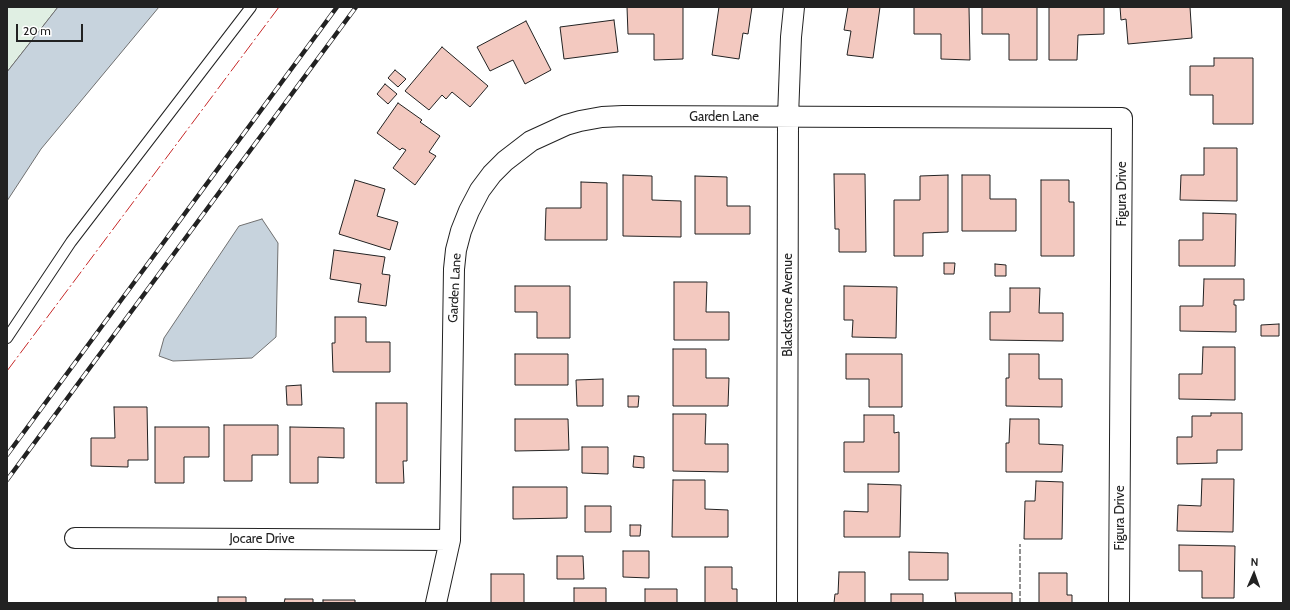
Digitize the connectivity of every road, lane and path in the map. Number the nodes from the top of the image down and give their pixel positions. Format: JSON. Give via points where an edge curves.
{"nodes":[{"id":1,"x":251,"y":7,"type":"edge"},
{"id":2,"x":794,"y":7,"type":"edge"},
{"id":3,"x":788,"y":117,"type":"junction"},
{"id":4,"x":7,"y":338,"type":"edge"},
{"id":5,"x":75,"y":538,"type":"dead end"},
{"id":6,"x":450,"y":540,"type":"junction"},
{"id":7,"x":436,"y":603,"type":"edge"},
{"id":8,"x":787,"y":603,"type":"edge"},
{"id":9,"x":1119,"y":603,"type":"edge"}],
"edges":[{"from":1,"to":4,"type":"lane","via":[[71,242]]},
{"from":2,"to":3,"type":"street","name":"Blackstone Avenue"},
{"from":3,"to":6,"type":"street","name":"Garden Lane","via":[[623,116],[580,121],[531,141],[492,174],[469,211],[456,250]]},
{"from":3,"to":8,"type":"street","name":"Blackstone Avenue"},
{"from":3,"to":9,"type":"street","name":"Figura Drive","via":[[1122,118]]},
{"from":5,"to":6,"type":"street","name":"Jocare Drive"},
{"from":6,"to":7,"type":"street","name":"Garden Lane"}]}
